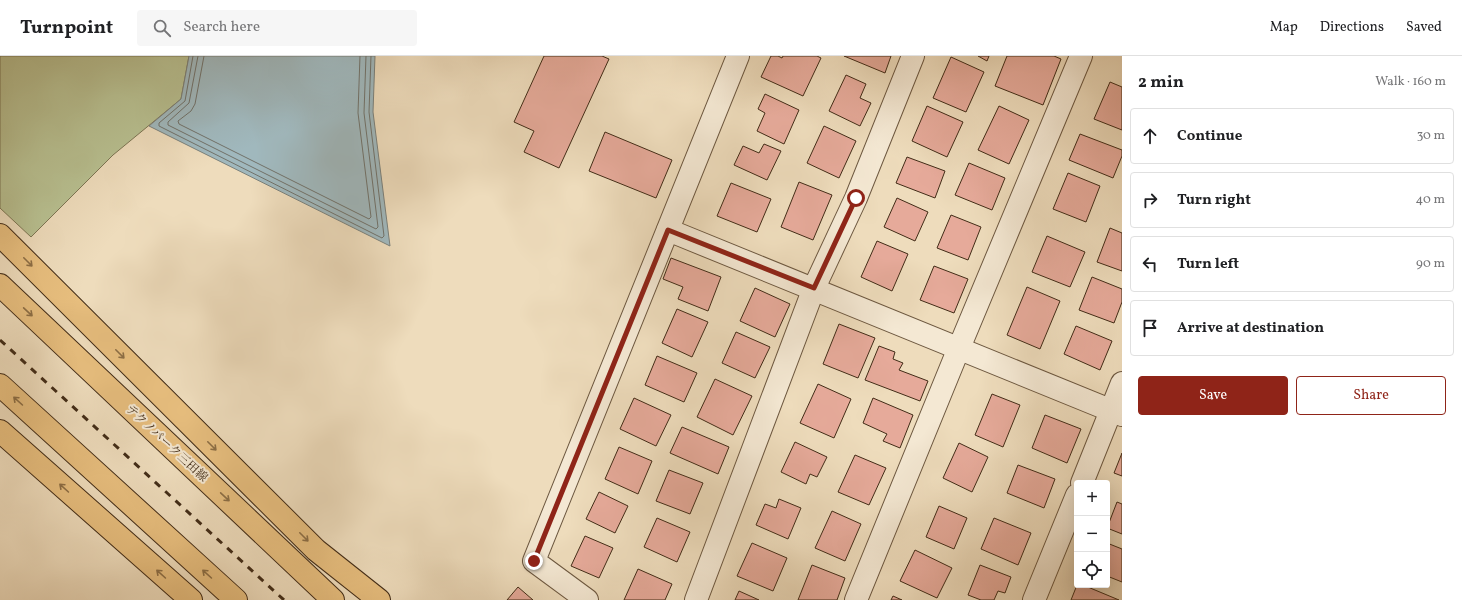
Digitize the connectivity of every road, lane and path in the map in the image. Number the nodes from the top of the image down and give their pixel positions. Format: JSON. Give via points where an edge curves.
{"nodes":[{"id":1,"x":738,"y":56,"type":"edge"},
{"id":2,"x":913,"y":56,"type":"edge"},
{"id":3,"x":1081,"y":56,"type":"edge"},
{"id":4,"x":668,"y":230,"type":"junction"},
{"id":5,"x":0,"y":235,"type":"edge"},
{"id":6,"x":0,"y":285,"type":"edge"},
{"id":7,"x":814,"y":288,"type":"junction"},
{"id":8,"x":959,"y":348,"type":"junction"},
{"id":9,"x":1122,"y":383,"type":"edge"},
{"id":10,"x":0,"y":385,"type":"edge"},
{"id":11,"x":0,"y":406,"type":"edge"},
{"id":12,"x":1117,"y":413,"type":"edge"},
{"id":13,"x":0,"y":431,"type":"edge"},
{"id":14,"x":1084,"y":480,"type":"edge"},
{"id":15,"x":1074,"y":501,"type":"edge"},
{"id":16,"x":165,"y":536,"type":"junction"},
{"id":17,"x":191,"y":600,"type":"edge"},
{"id":18,"x":236,"y":600,"type":"edge"},
{"id":19,"x":333,"y":600,"type":"edge"},
{"id":20,"x":379,"y":600,"type":"edge"},
{"id":21,"x":587,"y":600,"type":"edge"},
{"id":22,"x":696,"y":600,"type":"edge"},
{"id":23,"x":856,"y":600,"type":"edge"},
{"id":24,"x":1034,"y":600,"type":"edge"}],
"edges":[{"from":1,"to":4,"type":"street"},
{"from":2,"to":7,"type":"street","via":[[856,198]]},
{"from":3,"to":8,"type":"street"},
{"from":4,"to":7,"type":"street"},
{"from":4,"to":21,"type":"street","via":[[534,561]]},
{"from":5,"to":20,"type":"main road","one_way":true,"via":[[316,550]]},
{"from":6,"to":19,"type":"main road","name":"テクノパーク三田線","one_way":true},
{"from":7,"to":8,"type":"street"},
{"from":7,"to":22,"type":"street"},
{"from":8,"to":12,"type":"street"},
{"from":8,"to":23,"type":"street"},
{"from":9,"to":12,"type":"street"},
{"from":16,"to":10,"type":"main road","one_way":true},
{"from":11,"to":16,"type":"main road"},
{"from":12,"to":14,"type":"street"},
{"from":17,"to":13,"type":"main road","one_way":true},
{"from":15,"to":24,"type":"street"},
{"from":18,"to":16,"type":"main road","one_way":true}]}
